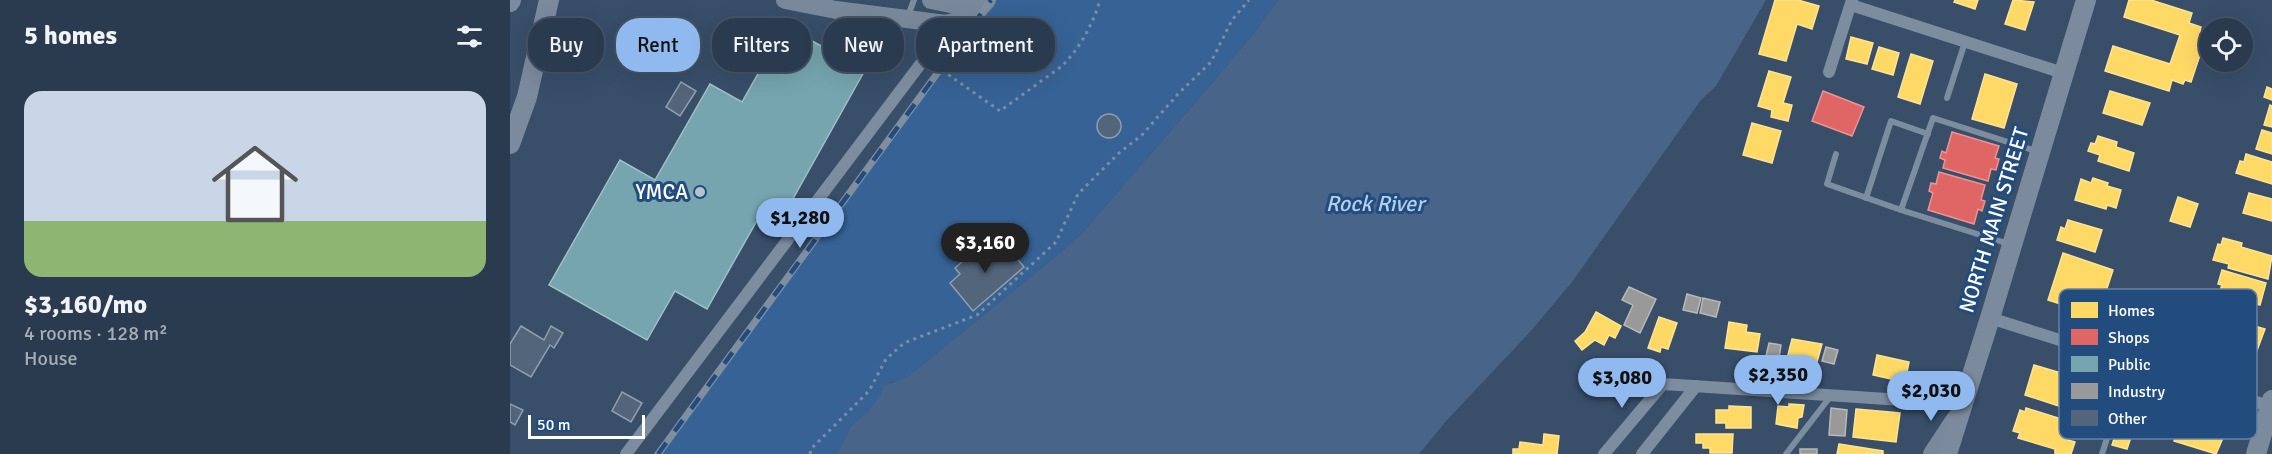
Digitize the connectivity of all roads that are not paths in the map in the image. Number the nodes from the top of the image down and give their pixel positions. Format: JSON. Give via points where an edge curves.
{"nodes":[{"id":1,"x":549,"y":0,"type":"edge"},
{"id":2,"x":785,"y":0,"type":"edge"},
{"id":3,"x":914,"y":0,"type":"edge"},
{"id":4,"x":931,"y":0,"type":"edge"},
{"id":5,"x":970,"y":0,"type":"edge"},
{"id":6,"x":987,"y":0,"type":"edge"},
{"id":7,"x":2086,"y":0,"type":"edge"},
{"id":8,"x":1851,"y":2,"type":"edge"},
{"id":9,"x":837,"y":5,"type":"edge"},
{"id":10,"x":968,"y":18,"type":"edge"},
{"id":11,"x":907,"y":20,"type":"junction"},
{"id":12,"x":916,"y":21,"type":"edge"},
{"id":13,"x":1966,"y":41,"type":"junction"},
{"id":14,"x":916,"y":70,"type":"edge"},
{"id":15,"x":1829,"y":72,"type":"dead end"},
{"id":16,"x":2063,"y":73,"type":"junction"},
{"id":17,"x":1947,"y":98,"type":"dead end"},
{"id":18,"x":1928,"y":134,"type":"junction"},
{"id":19,"x":510,"y":144,"type":"edge"},
{"id":20,"x":2040,"y":152,"type":"junction"},
{"id":21,"x":1836,"y":154,"type":"dead end"},
{"id":22,"x":1866,"y":198,"type":"junction"},
{"id":23,"x":1901,"y":210,"type":"junction"},
{"id":24,"x":2012,"y":245,"type":"junction"},
{"id":25,"x":1990,"y":318,"type":"junction"},
{"id":26,"x":2059,"y":340,"type":"edge"},
{"id":27,"x":1597,"y":377,"type":"dead end"},
{"id":28,"x":1663,"y":384,"type":"junction"},
{"id":29,"x":1696,"y":386,"type":"junction"},
{"id":30,"x":1832,"y":394,"type":"junction"},
{"id":31,"x":2271,"y":404,"type":"edge"},
{"id":32,"x":1961,"y":407,"type":"junction"},
{"id":33,"x":2107,"y":439,"type":"edge"},
{"id":34,"x":626,"y":454,"type":"edge"},
{"id":35,"x":1605,"y":454,"type":"edge"},
{"id":36,"x":1642,"y":454,"type":"edge"},
{"id":37,"x":1786,"y":454,"type":"edge"},
{"id":38,"x":1932,"y":454,"type":"edge"},
{"id":39,"x":1947,"y":454,"type":"edge"},
{"id":40,"x":2102,"y":454,"type":"edge"},
{"id":41,"x":2256,"y":454,"type":"edge"}],
"edges":[{"from":1,"to":19,"type":"main road","via":[[527,97]]},
{"from":2,"to":9,"type":"street"},
{"from":3,"to":11,"type":"lane"},
{"from":4,"to":5,"type":"street","via":[[960,6]]},
{"from":6,"to":10,"type":"street"},
{"from":7,"to":16,"type":"main road","name":"NORTH MAIN STREET"},
{"from":8,"to":13,"type":"street"},
{"from":8,"to":15,"type":"street"},
{"from":9,"to":11,"type":"street"},
{"from":11,"to":12,"type":"street"},
{"from":13,"to":16,"type":"street"},
{"from":13,"to":17,"type":"lane"},
{"from":14,"to":34,"type":"street"},
{"from":16,"to":20,"type":"main road","name":"NORTH MAIN STREET"},
{"from":18,"to":20,"type":"lane","via":[[1933,118]]},
{"from":18,"to":22,"type":"lane","via":[[1891,121]]},
{"from":18,"to":23,"type":"lane"},
{"from":20,"to":24,"type":"main road","name":"NORTH MAIN STREET"},
{"from":21,"to":22,"type":"lane","via":[[1827,184]]},
{"from":22,"to":23,"type":"lane"},
{"from":23,"to":24,"type":"lane"},
{"from":24,"to":25,"type":"main road","name":"NORTH MAIN STREET"},
{"from":25,"to":26,"type":"street"},
{"from":25,"to":32,"type":"main road","name":"NORTH MAIN STREET"},
{"from":27,"to":28,"type":"street"},
{"from":28,"to":29,"type":"street"},
{"from":28,"to":35,"type":"street"},
{"from":29,"to":30,"type":"street"},
{"from":29,"to":36,"type":"street"},
{"from":30,"to":32,"type":"street"},
{"from":30,"to":37,"type":"lane"},
{"from":31,"to":41,"type":"main road"},
{"from":32,"to":38,"type":"street"},
{"from":32,"to":39,"type":"main road","name":"NORTH MAIN STREET"},
{"from":33,"to":40,"type":"lane"}]}
